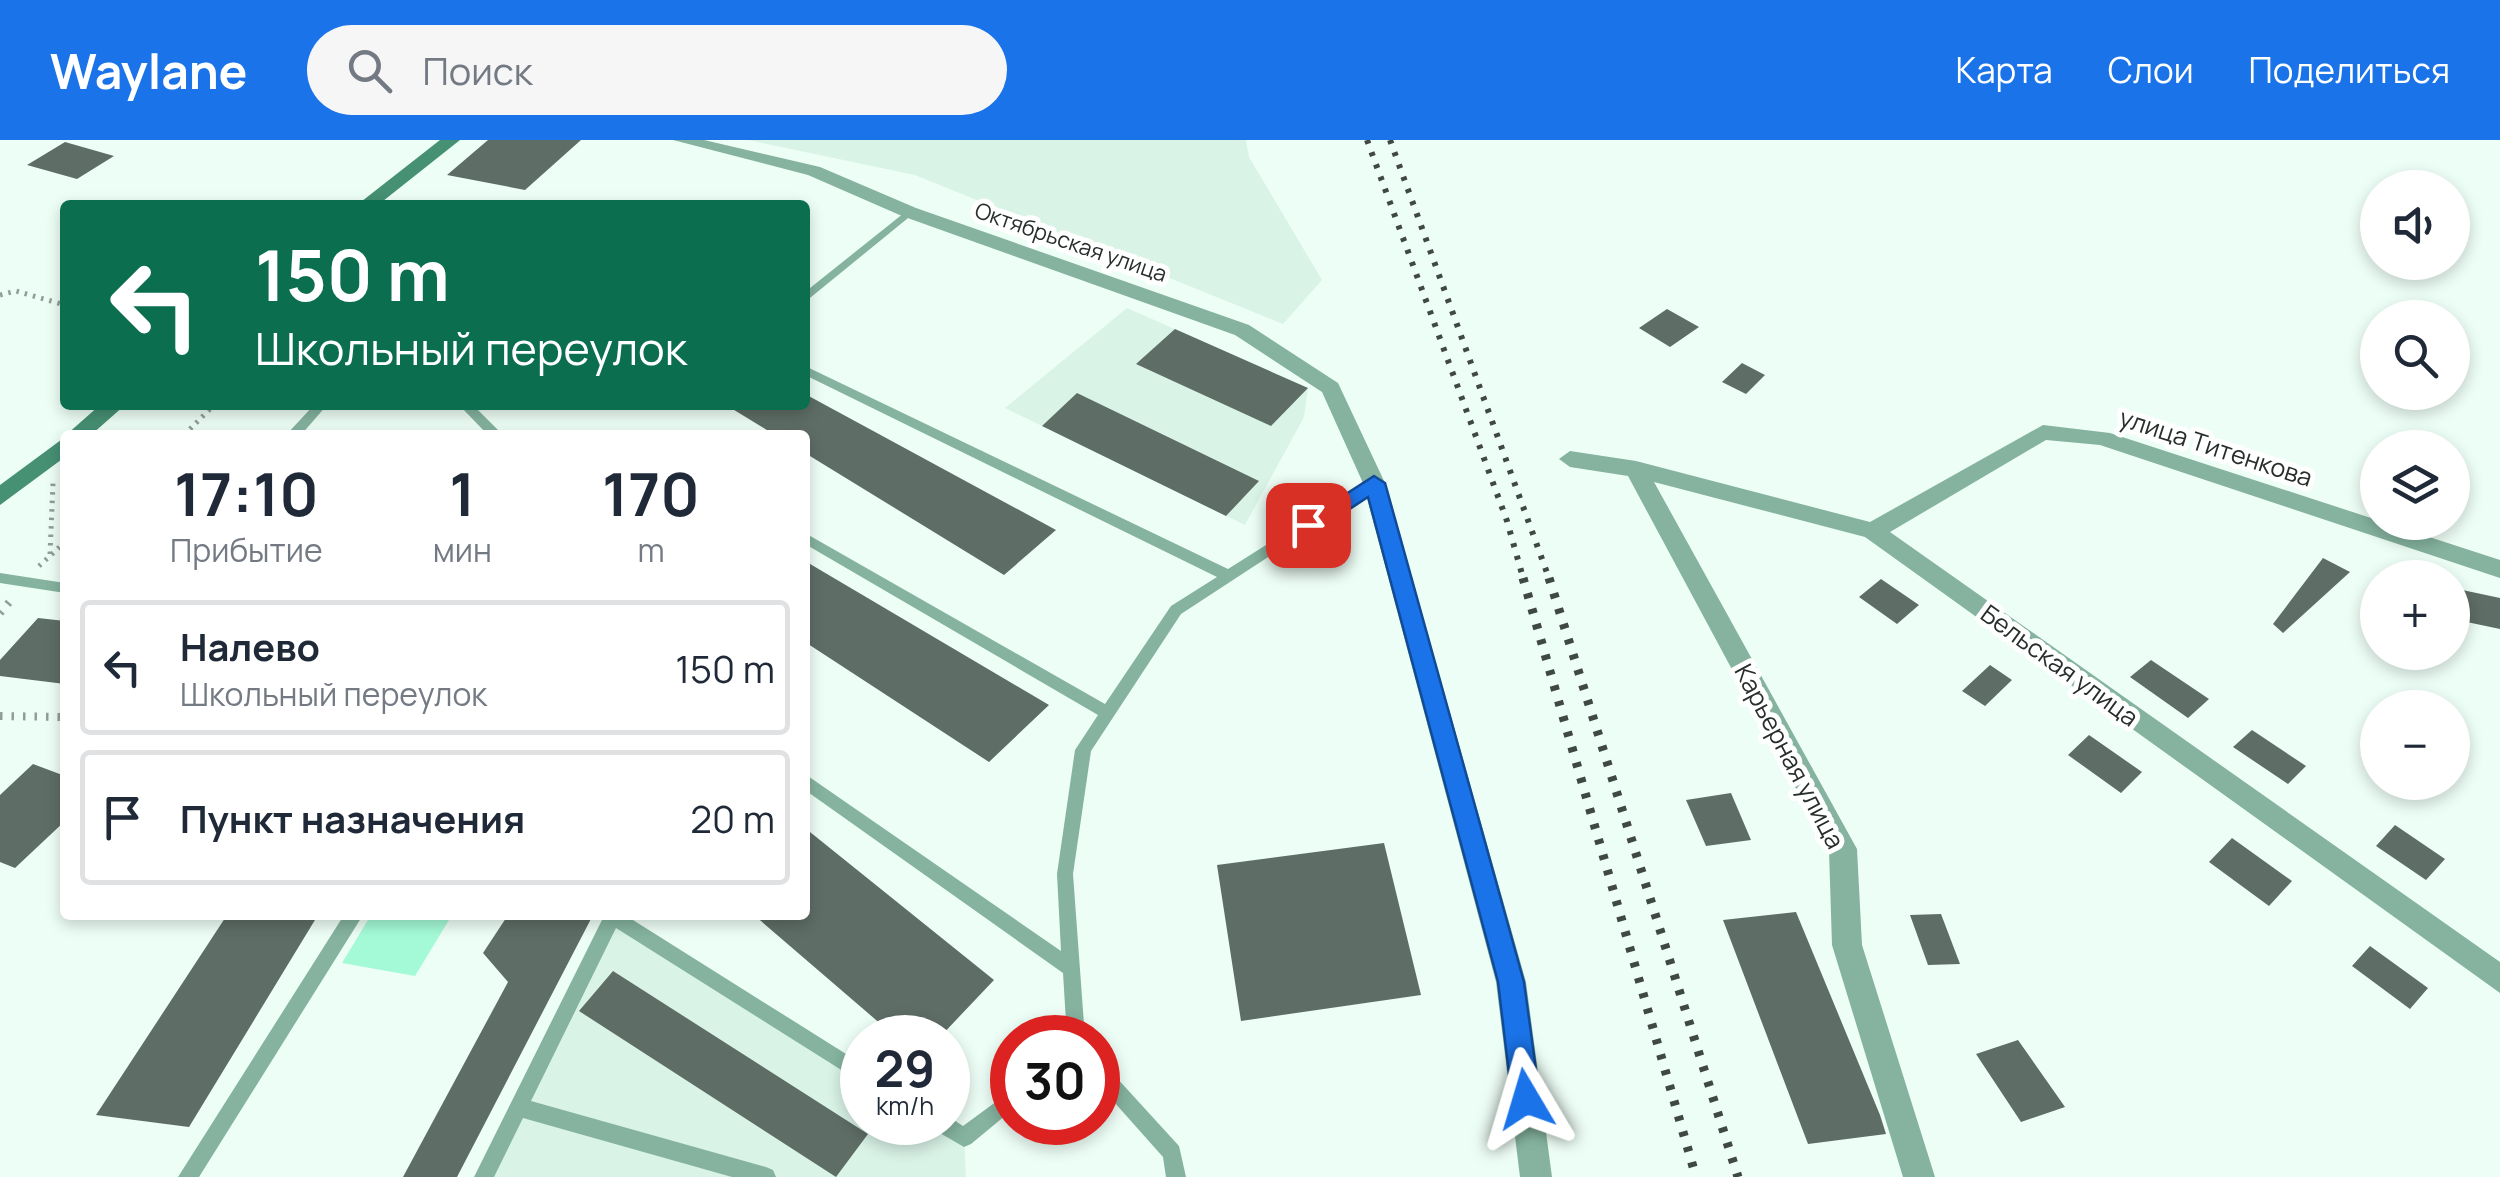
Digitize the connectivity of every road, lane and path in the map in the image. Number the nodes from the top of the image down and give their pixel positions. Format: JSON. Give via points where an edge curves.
{"nodes":[{"id":1,"x":452,"y":140,"type":"edge"},
{"id":2,"x":682,"y":140,"type":"edge"},
{"id":3,"x":373,"y":200,"type":"edge"},
{"id":4,"x":910,"y":212,"type":"junction"},
{"id":5,"x":810,"y":294,"type":"edge"},
{"id":6,"x":0,"y":295,"type":"edge"},
{"id":7,"x":60,"y":304,"type":"edge"},
{"id":8,"x":810,"y":372,"type":"edge"},
{"id":9,"x":108,"y":410,"type":"edge"},
{"id":10,"x":209,"y":410,"type":"edge"},
{"id":11,"x":316,"y":410,"type":"edge"},
{"id":12,"x":470,"y":410,"type":"edge"},
{"id":13,"x":83,"y":430,"type":"edge"},
{"id":14,"x":189,"y":430,"type":"edge"},
{"id":15,"x":298,"y":430,"type":"edge"},
{"id":16,"x":491,"y":430,"type":"edge"},
{"id":17,"x":60,"y":449,"type":"edge"},
{"id":18,"x":1570,"y":460,"type":"dead end"},
{"id":19,"x":1636,"y":469,"type":"junction"},
{"id":20,"x":60,"y":476,"type":"edge"},
{"id":21,"x":1374,"y":483,"type":"junction"},
{"id":22,"x":0,"y":498,"type":"edge"},
{"id":23,"x":1873,"y":531,"type":"junction"},
{"id":24,"x":810,"y":541,"type":"edge"},
{"id":25,"x":50,"y":554,"type":"dead end"},
{"id":26,"x":2500,"y":570,"type":"edge"},
{"id":27,"x":1229,"y":576,"type":"junction"},
{"id":28,"x":0,"y":578,"type":"edge"},
{"id":29,"x":60,"y":587,"type":"edge"},
{"id":30,"x":1108,"y":713,"type":"junction"},
{"id":31,"x":0,"y":716,"type":"edge"},
{"id":32,"x":60,"y":716,"type":"edge"},
{"id":33,"x":810,"y":785,"type":"edge"},
{"id":34,"x":351,"y":920,"type":"edge"},
{"id":35,"x":609,"y":920,"type":"edge"},
{"id":36,"x":617,"y":920,"type":"edge"},
{"id":37,"x":1072,"y":969,"type":"junction"},
{"id":38,"x":2500,"y":980,"type":"edge"},
{"id":39,"x":1075,"y":1015,"type":"edge"},
{"id":40,"x":840,"y":1060,"type":"edge"},
{"id":41,"x":1120,"y":1095,"type":"edge"},
{"id":42,"x":519,"y":1107,"type":"junction"},
{"id":43,"x":990,"y":1116,"type":"edge"},
{"id":44,"x":970,"y":1132,"type":"edge"},
{"id":45,"x":188,"y":1177,"type":"edge"},
{"id":46,"x":484,"y":1177,"type":"edge"},
{"id":47,"x":766,"y":1177,"type":"edge"},
{"id":48,"x":1176,"y":1177,"type":"edge"},
{"id":49,"x":1536,"y":1177,"type":"edge"},
{"id":50,"x":1920,"y":1177,"type":"edge"}],
"edges":[{"from":1,"to":3,"type":"street"},
{"from":2,"to":4,"type":"street","name":"Октябрьская улица","via":[[814,171]]},
{"from":4,"to":5,"type":"lane"},
{"from":4,"to":21,"type":"street","name":"Октябрьская улица","via":[[1242,330],[1331,388]]},
{"from":6,"to":7,"type":"path","via":[[16,290]]},
{"from":8,"to":27,"type":"lane"},
{"from":9,"to":13,"type":"street"},
{"from":10,"to":14,"type":"path"},
{"from":11,"to":15,"type":"lane"},
{"from":12,"to":16,"type":"lane"},
{"from":17,"to":22,"type":"street"},
{"from":18,"to":19,"type":"street","name":"Бельская улица"},
{"from":19,"to":23,"type":"street","name":"Бельская улица"},
{"from":19,"to":50,"type":"street","name":"Карьерная улица","via":[[1843,849],[1847,945]]},
{"from":20,"to":25,"type":"path","via":[[53,482]]},
{"from":21,"to":27,"type":"lane"},
{"from":21,"to":49,"type":"street","name":"Октябрьская улица","via":[[1511,982]]},
{"from":23,"to":26,"type":"street","name":"улица Титенкова","via":[[2043,432],[2102,438]]},
{"from":23,"to":38,"type":"street","name":"Бельская улица"},
{"from":24,"to":30,"type":"lane"},
{"from":27,"to":30,"type":"lane","via":[[1176,610]]},
{"from":28,"to":29,"type":"lane"},
{"from":30,"to":37,"type":"lane","via":[[1084,750],[1065,874]]},
{"from":31,"to":32,"type":"path"},
{"from":33,"to":37,"type":"lane"},
{"from":34,"to":45,"type":"lane"},
{"from":35,"to":42,"type":"lane"},
{"from":36,"to":40,"type":"lane"},
{"from":37,"to":39,"type":"lane"},
{"from":41,"to":48,"type":"lane","via":[[1172,1153]]},
{"from":42,"to":46,"type":"lane"},
{"from":42,"to":47,"type":"lane"},
{"from":43,"to":44,"type":"lane"}]}
